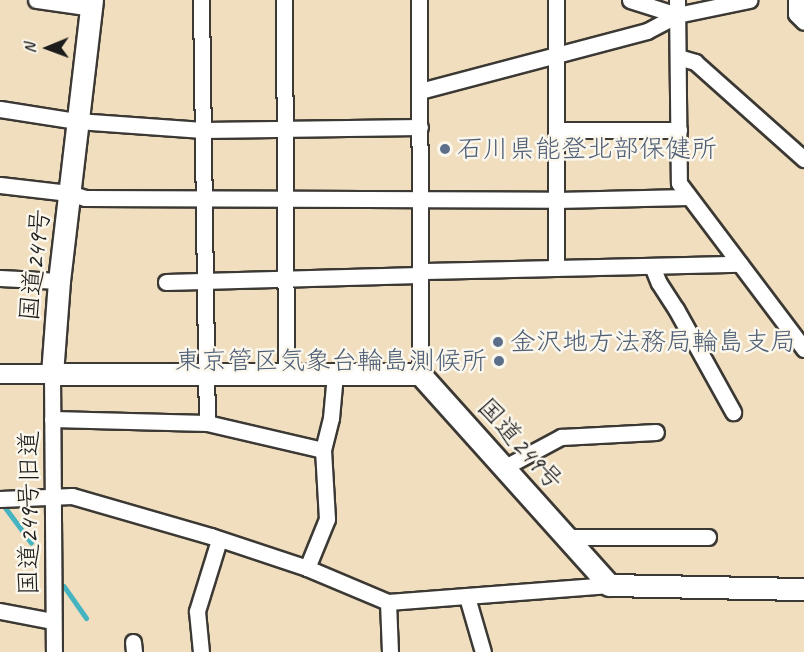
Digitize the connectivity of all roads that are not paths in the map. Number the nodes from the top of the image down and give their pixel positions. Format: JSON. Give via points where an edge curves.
{"nodes":[{"id":1,"x":36,"y":0,"type":"edge"},
{"id":2,"x":201,"y":0,"type":"edge"},
{"id":3,"x":284,"y":0,"type":"edge"},
{"id":4,"x":419,"y":0,"type":"edge"},
{"id":5,"x":556,"y":0,"type":"edge"},
{"id":6,"x":630,"y":0,"type":"edge"},
{"id":7,"x":749,"y":0,"type":"edge"},
{"id":8,"x":796,"y":0,"type":"edge"},
{"id":9,"x":92,"y":4,"type":"edge"},
{"id":10,"x":677,"y":8,"type":"edge"},
{"id":11,"x":804,"y":22,"type":"edge"},
{"id":12,"x":557,"y":55,"type":"junction"},
{"id":13,"x":678,"y":57,"type":"junction"},
{"id":14,"x":420,"y":91,"type":"junction"},
{"id":15,"x":0,"y":109,"type":"edge"},
{"id":16,"x":77,"y":121,"type":"junction"},
{"id":17,"x":420,"y":127,"type":"junction"},
{"id":18,"x":284,"y":129,"type":"junction"},
{"id":19,"x":203,"y":130,"type":"junction"},
{"id":20,"x":557,"y":130,"type":"junction"},
{"id":21,"x":679,"y":130,"type":"junction"},
{"id":22,"x":804,"y":159,"type":"edge"},
{"id":23,"x":0,"y":185,"type":"edge"},
{"id":24,"x":69,"y":193,"type":"junction"},
{"id":25,"x":688,"y":197,"type":"junction"},
{"id":26,"x":203,"y":199,"type":"junction"},
{"id":27,"x":284,"y":199,"type":"junction"},
{"id":28,"x":419,"y":199,"type":"junction"},
{"id":29,"x":556,"y":200,"type":"junction"},
{"id":30,"x":740,"y":264,"type":"junction"},
{"id":31,"x":652,"y":266,"type":"junction"},
{"id":32,"x":556,"y":268,"type":"junction"},
{"id":33,"x":418,"y":275,"type":"junction"},
{"id":34,"x":0,"y":278,"type":"edge"},
{"id":35,"x":285,"y":279,"type":"junction"},
{"id":36,"x":59,"y":281,"type":"junction"},
{"id":37,"x":204,"y":281,"type":"junction"},
{"id":38,"x":166,"y":282,"type":"dead end"},
{"id":39,"x":804,"y":349,"type":"edge"},
{"id":40,"x":0,"y":374,"type":"edge"},
{"id":41,"x":52,"y":374,"type":"junction"},
{"id":42,"x":206,"y":374,"type":"junction"},
{"id":43,"x":335,"y":374,"type":"junction"},
{"id":44,"x":420,"y":374,"type":"junction"},
{"id":45,"x":286,"y":375,"type":"junction"},
{"id":46,"x":733,"y":412,"type":"dead end"},
{"id":47,"x":52,"y":419,"type":"junction"},
{"id":48,"x":207,"y":423,"type":"junction"},
{"id":49,"x":656,"y":432,"type":"dead end"},
{"id":50,"x":323,"y":450,"type":"junction"},
{"id":51,"x":506,"y":467,"type":"junction"},
{"id":52,"x":52,"y":496,"type":"junction"},
{"id":53,"x":4,"y":499,"type":"edge"},
{"id":54,"x":567,"y":537,"type":"junction"},
{"id":55,"x":708,"y":537,"type":"dead end"},
{"id":56,"x":219,"y":540,"type":"junction"},
{"id":57,"x":307,"y":568,"type":"junction"},
{"id":58,"x":609,"y":585,"type":"junction"},
{"id":59,"x":804,"y":589,"type":"edge"},
{"id":60,"x":467,"y":597,"type":"junction"},
{"id":61,"x":388,"y":602,"type":"junction"},
{"id":62,"x":0,"y":611,"type":"edge"},
{"id":63,"x":53,"y":621,"type":"junction"},
{"id":64,"x":54,"y":652,"type":"edge"},
{"id":65,"x":201,"y":652,"type":"edge"},
{"id":66,"x":390,"y":652,"type":"edge"},
{"id":67,"x":483,"y":652,"type":"edge"}],
"edges":[{"from":1,"to":9,"type":"street"},
{"from":2,"to":19,"type":"street"},
{"from":3,"to":18,"type":"street"},
{"from":4,"to":14,"type":"street"},
{"from":5,"to":12,"type":"street"},
{"from":6,"to":10,"type":"street"},
{"from":7,"to":10,"type":"street"},
{"from":8,"to":11,"type":"street","via":[[796,14]]},
{"from":9,"to":16,"type":"highway","name":"国道249号"},
{"from":10,"to":12,"type":"street","via":[[647,31]]},
{"from":10,"to":13,"type":"street"},
{"from":12,"to":14,"type":"street"},
{"from":12,"to":20,"type":"street"},
{"from":13,"to":21,"type":"street"},
{"from":13,"to":22,"type":"street","via":[[695,62]]},
{"from":14,"to":17,"type":"street"},
{"from":15,"to":16,"type":"street"},
{"from":16,"to":19,"type":"street"},
{"from":16,"to":24,"type":"highway","name":"国道249号"},
{"from":17,"to":18,"type":"street"},
{"from":17,"to":28,"type":"street"},
{"from":18,"to":19,"type":"street"},
{"from":18,"to":27,"type":"street"},
{"from":19,"to":26,"type":"street"},
{"from":20,"to":21,"type":"street"},
{"from":20,"to":29,"type":"street"},
{"from":21,"to":25,"type":"street","via":[[680,183]]},
{"from":23,"to":24,"type":"street"},
{"from":24,"to":26,"type":"street","via":[[85,198]]},
{"from":24,"to":36,"type":"highway","name":"国道249号"},
{"from":25,"to":29,"type":"street"},
{"from":25,"to":30,"type":"street"},
{"from":26,"to":27,"type":"street"},
{"from":26,"to":37,"type":"street"},
{"from":27,"to":28,"type":"street"},
{"from":27,"to":35,"type":"street"},
{"from":28,"to":29,"type":"street"},
{"from":28,"to":33,"type":"street"},
{"from":29,"to":32,"type":"street"},
{"from":30,"to":31,"type":"street"},
{"from":30,"to":39,"type":"street"},
{"from":31,"to":32,"type":"street"},
{"from":31,"to":46,"type":"street"},
{"from":32,"to":33,"type":"street","via":[[425,271]]},
{"from":33,"to":35,"type":"street"},
{"from":33,"to":44,"type":"street"},
{"from":34,"to":36,"type":"street"},
{"from":35,"to":37,"type":"street"},
{"from":35,"to":45,"type":"street"},
{"from":36,"to":41,"type":"highway","name":"国道249号"},
{"from":37,"to":38,"type":"street"},
{"from":37,"to":42,"type":"street"},
{"from":40,"to":41,"type":"main road"},
{"from":41,"to":42,"type":"highway"},
{"from":41,"to":47,"type":"street","name":"国道249号旧道"},
{"from":42,"to":45,"type":"highway"},
{"from":42,"to":48,"type":"street"},
{"from":43,"to":44,"type":"highway"},
{"from":43,"to":45,"type":"highway"},
{"from":43,"to":50,"type":"street","via":[[332,418]]},
{"from":44,"to":51,"type":"highway","name":"国道249号"},
{"from":47,"to":48,"type":"street"},
{"from":47,"to":52,"type":"street","name":"国道249号旧道"},
{"from":48,"to":50,"type":"street"},
{"from":49,"to":51,"type":"street","via":[[561,437]]},
{"from":50,"to":57,"type":"street","via":[[327,519]]},
{"from":51,"to":54,"type":"highway","name":"国道249号"},
{"from":52,"to":53,"type":"street"},
{"from":52,"to":56,"type":"street","via":[[72,496]]},
{"from":52,"to":63,"type":"street","name":"国道249号旧道"},
{"from":54,"to":55,"type":"street"},
{"from":54,"to":58,"type":"highway","name":"国道249号"},
{"from":56,"to":57,"type":"street"},
{"from":56,"to":65,"type":"street","via":[[197,611]]},
{"from":57,"to":61,"type":"street"},
{"from":58,"to":59,"type":"highway"},
{"from":58,"to":60,"type":"street"},
{"from":60,"to":61,"type":"street"},
{"from":60,"to":67,"type":"street"},
{"from":61,"to":66,"type":"street"},
{"from":62,"to":63,"type":"street"},
{"from":63,"to":64,"type":"street","name":"国道249号旧道"}]}
